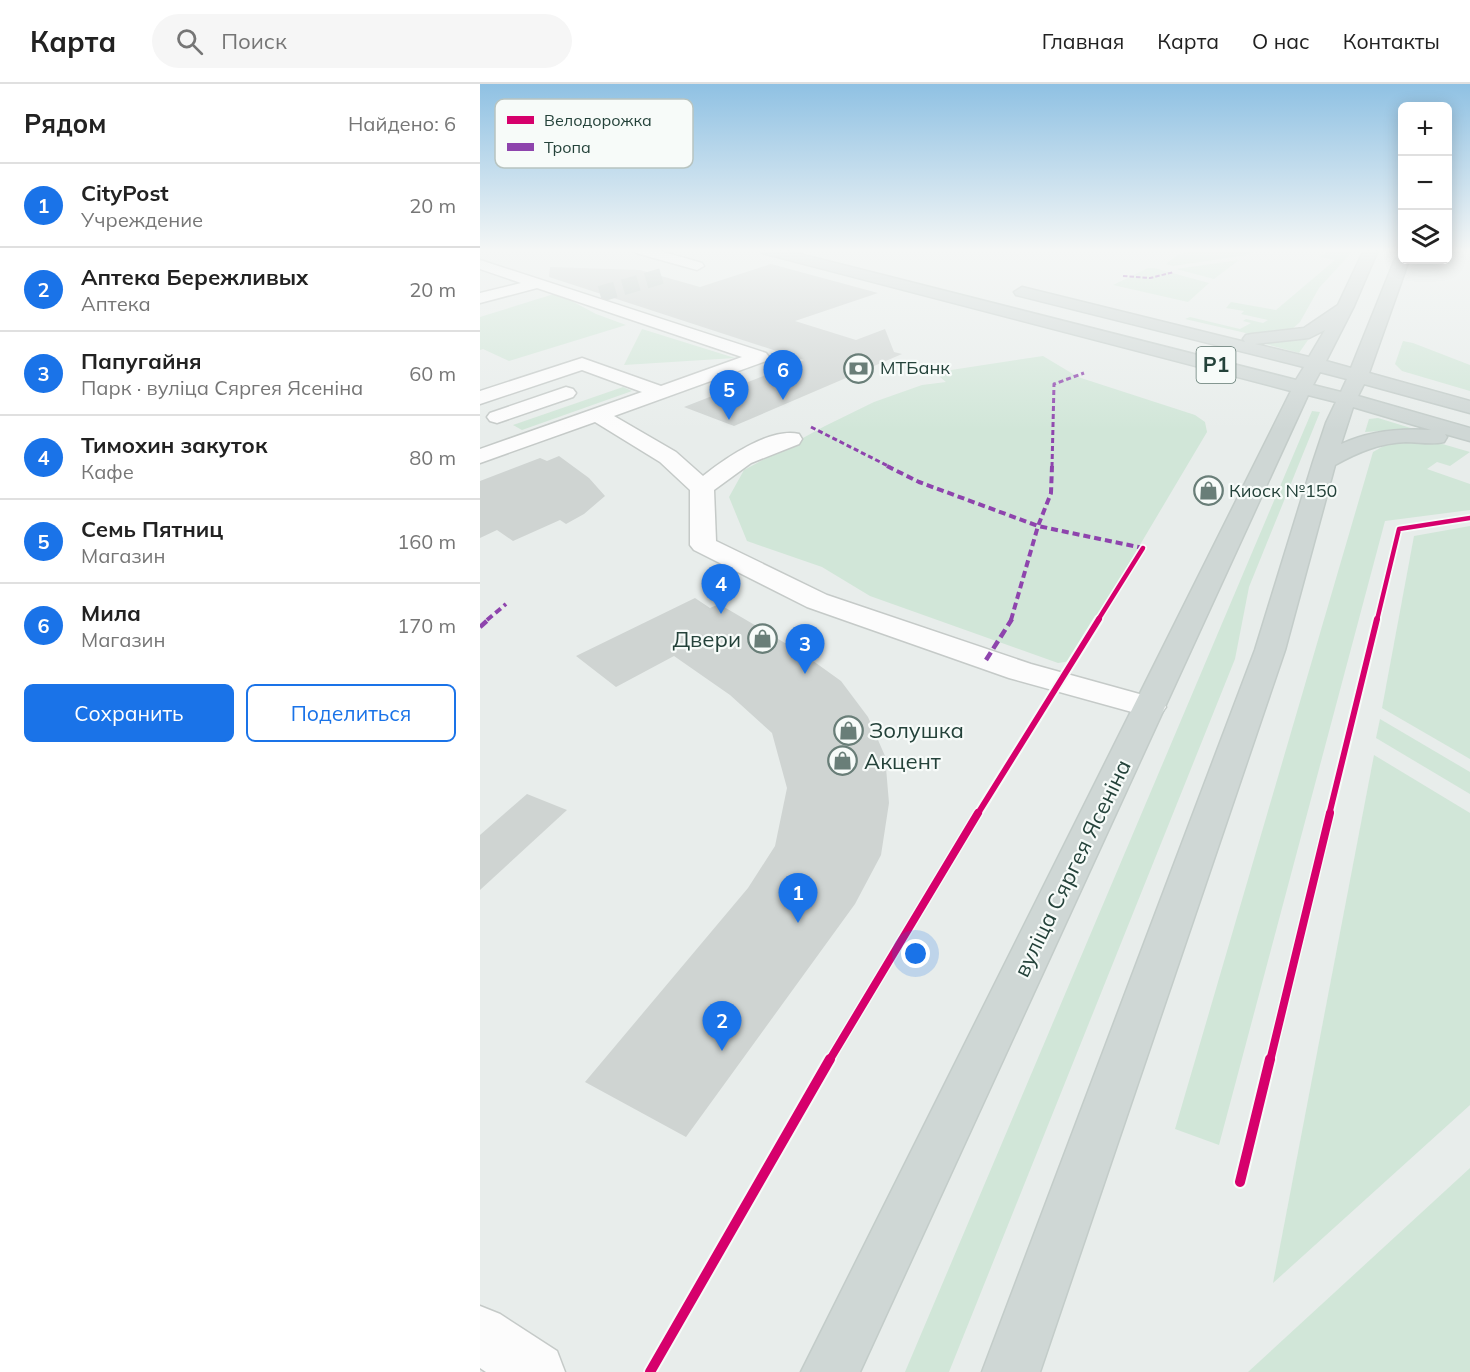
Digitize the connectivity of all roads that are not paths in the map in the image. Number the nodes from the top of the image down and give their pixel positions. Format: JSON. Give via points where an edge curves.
{"nodes":[{"id":1,"x":630,"y":310,"type":"edge"},
{"id":2,"x":1025,"y":310,"type":"edge"},
{"id":3,"x":1098,"y":310,"type":"edge"},
{"id":4,"x":1341,"y":310,"type":"edge"},
{"id":5,"x":1344,"y":310,"type":"edge"},
{"id":6,"x":1383,"y":310,"type":"edge"},
{"id":7,"x":1167,"y":327,"type":"junction"},
{"id":8,"x":616,"y":375,"type":"junction"},
{"id":9,"x":1308,"y":376,"type":"junction"},
{"id":10,"x":1358,"y":376,"type":"junction"},
{"id":11,"x":660,"y":392,"type":"junction"},
{"id":12,"x":480,"y":398,"type":"edge"},
{"id":13,"x":1346,"y":399,"type":"junction"},
{"id":14,"x":1470,"y":407,"type":"edge"},
{"id":15,"x":488,"y":412,"type":"edge"},
{"id":16,"x":598,"y":415,"type":"junction"},
{"id":17,"x":1470,"y":435,"type":"edge"},
{"id":18,"x":531,"y":438,"type":"junction"},
{"id":19,"x":791,"y":439,"type":"dead end"},
{"id":20,"x":1470,"y":441,"type":"edge"},
{"id":21,"x":480,"y":456,"type":"edge"},
{"id":22,"x":1324,"y":462,"type":"junction"},
{"id":23,"x":702,"y":488,"type":"junction"},
{"id":24,"x":1150,"y":707,"type":"junction"},
{"id":25,"x":480,"y":1334,"type":"edge"},
{"id":26,"x":536,"y":1372,"type":"edge"},
{"id":27,"x":830,"y":1372,"type":"edge"},
{"id":28,"x":1011,"y":1372,"type":"edge"}],
"edges":[{"from":1,"to":11,"type":"lane","via":[[760,357]]},
{"from":2,"to":9,"type":"main road","number":"Р1"},
{"from":3,"to":7,"type":"main road","number":"Р1"},
{"from":4,"to":7,"type":"main road","via":[[1316,330],[1299,336],[1235,338]]},
{"from":5,"to":9,"type":"main road","name":"вуліца Сяргея Ясеніна"},
{"from":6,"to":10,"type":"main road"},
{"from":7,"to":9,"type":"main road","number":"Р1"},
{"from":8,"to":11,"type":"lane"},
{"from":8,"to":12,"type":"lane","via":[[582,364]]},
{"from":8,"to":15,"type":"lane"},
{"from":9,"to":10,"type":"main road","number":"Р1"},
{"from":9,"to":13,"type":"main road","number":"Р1"},
{"from":9,"to":24,"type":"main road","name":"вуліца Сяргея Ясеніна"},
{"from":10,"to":13,"type":"main road"},
{"from":10,"to":14,"type":"main road","number":"Р1"},
{"from":11,"to":16,"type":"lane"},
{"from":13,"to":17,"type":"main road","number":"Р1"},
{"from":13,"to":22,"type":"main road"},
{"from":15,"to":18,"type":"lane"},
{"from":16,"to":18,"type":"lane"},
{"from":16,"to":23,"type":"lane","via":[[668,457]]},
{"from":18,"to":21,"type":"lane"},
{"from":19,"to":23,"type":"lane","via":[[743,456]]},
{"from":20,"to":22,"type":"main road","via":[[1383,437],[1354,445]]},
{"from":22,"to":28,"type":"main road","via":[[1270,650]]},
{"from":23,"to":24,"type":"lane","via":[[703,545],[817,601],[975,657]]},
{"from":24,"to":27,"type":"main road","name":"вуліца Сяргея Ясеніна"},
{"from":25,"to":26,"type":"lane"}]}
